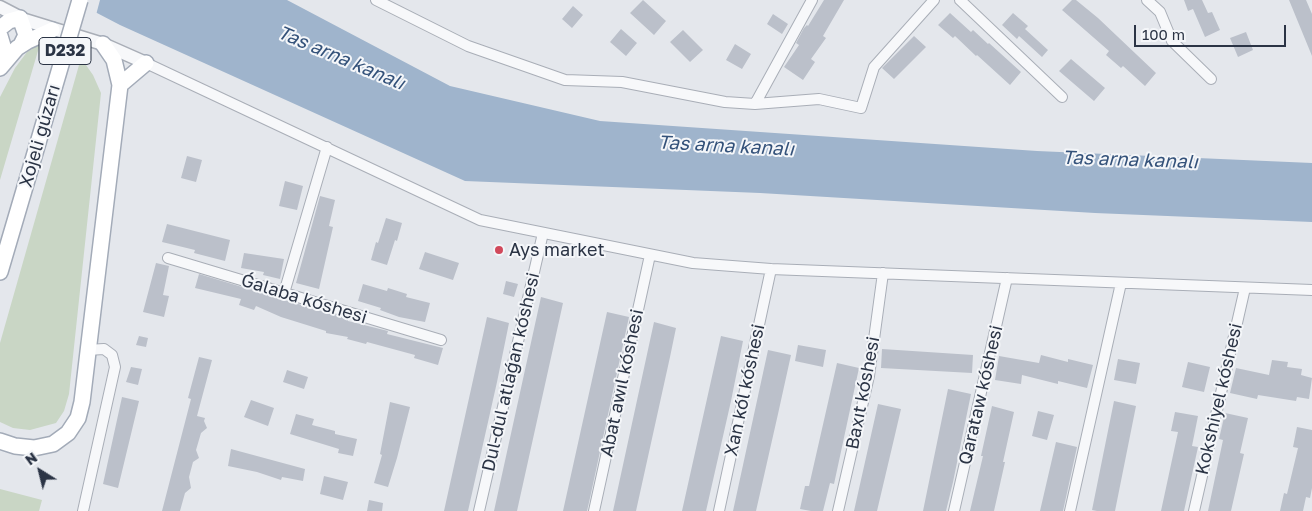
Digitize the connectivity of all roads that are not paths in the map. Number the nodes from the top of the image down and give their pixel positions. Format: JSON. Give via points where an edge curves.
{"nodes":[{"id":1,"x":80,"y":0,"type":"edge"},
{"id":2,"x":376,"y":0,"type":"edge"},
{"id":3,"x":812,"y":0,"type":"edge"},
{"id":4,"x":934,"y":0,"type":"edge"},
{"id":5,"x":960,"y":0,"type":"edge"},
{"id":6,"x":1147,"y":0,"type":"edge"},
{"id":7,"x":1156,"y":0,"type":"edge"},
{"id":8,"x":0,"y":7,"type":"edge"},
{"id":9,"x":1160,"y":12,"type":"junction"},
{"id":10,"x":20,"y":18,"type":"junction"},
{"id":11,"x":0,"y":28,"type":"edge"},
{"id":12,"x":52,"y":30,"type":"junction"},
{"id":13,"x":0,"y":36,"type":"edge"},
{"id":14,"x":103,"y":44,"type":"junction"},
{"id":15,"x":21,"y":46,"type":"junction"},
{"id":16,"x":146,"y":63,"type":"junction"},
{"id":17,"x":1,"y":66,"type":"edge"},
{"id":18,"x":1210,"y":79,"type":"dead end"},
{"id":19,"x":120,"y":85,"type":"junction"},
{"id":20,"x":1062,"y":97,"type":"dead end"},
{"id":21,"x":755,"y":104,"type":"junction"},
{"id":22,"x":327,"y":148,"type":"junction"},
{"id":23,"x":543,"y":233,"type":"junction"},
{"id":24,"x":650,"y":254,"type":"junction"},
{"id":25,"x":168,"y":258,"type":"dead end"},
{"id":26,"x":771,"y":269,"type":"junction"},
{"id":27,"x":0,"y":272,"type":"edge"},
{"id":28,"x":884,"y":273,"type":"junction"},
{"id":29,"x":1007,"y":278,"type":"junction"},
{"id":30,"x":1121,"y":283,"type":"junction"},
{"id":31,"x":1244,"y":288,"type":"junction"},
{"id":32,"x":1312,"y":290,"type":"edge"},
{"id":33,"x":284,"y":293,"type":"junction"},
{"id":34,"x":441,"y":340,"type":"dead end"},
{"id":35,"x":87,"y":350,"type":"junction"},
{"id":36,"x":0,"y":441,"type":"edge"},
{"id":37,"x":83,"y":511,"type":"edge"},
{"id":38,"x":480,"y":511,"type":"edge"},
{"id":39,"x":594,"y":511,"type":"edge"},
{"id":40,"x":719,"y":511,"type":"edge"},
{"id":41,"x":838,"y":511,"type":"edge"},
{"id":42,"x":954,"y":511,"type":"edge"},
{"id":43,"x":1070,"y":511,"type":"edge"},
{"id":44,"x":1194,"y":511,"type":"edge"}],
"edges":[{"from":1,"to":27,"type":"main road","name":"Xojeli gúzarı","number":"D232","bridge":true},
{"from":2,"to":21,"type":"street","via":[[468,46],[565,80],[622,82],[725,102]]},
{"from":3,"to":21,"type":"street"},
{"from":4,"to":21,"type":"street","via":[[874,66],[861,108],[819,99]]},
{"from":5,"to":20,"type":"street"},
{"from":6,"to":9,"type":"street"},
{"from":7,"to":9,"type":"street"},
{"from":8,"to":10,"type":"street"},
{"from":9,"to":18,"type":"street","via":[[1172,41]]},
{"from":10,"to":11,"type":"main road","via":[[9,20]]},
{"from":10,"to":12,"type":"street"},
{"from":10,"to":15,"type":"main road","via":[[26,35]]},
{"from":12,"to":14,"type":"street"},
{"from":12,"to":15,"type":"main road"},
{"from":13,"to":17,"type":"main road","via":[[3,46]]},
{"from":14,"to":16,"type":"street"},
{"from":14,"to":19,"type":"main road","via":[[114,60]]},
{"from":15,"to":17,"type":"main road"},
{"from":16,"to":19,"type":"main road"},
{"from":16,"to":22,"type":"street"},
{"from":19,"to":35,"type":"main road"},
{"from":22,"to":23,"type":"street","via":[[480,220]]},
{"from":22,"to":33,"type":"street"},
{"from":23,"to":24,"type":"street"},
{"from":23,"to":38,"type":"street","name":"Dul-dul atlaǵan kóshesi"},
{"from":24,"to":26,"type":"street","via":[[693,263]]},
{"from":24,"to":39,"type":"street","name":"Abat awıl kóshesi"},
{"from":25,"to":33,"type":"street","name":"Ǵalaba kóshesi"},
{"from":26,"to":28,"type":"street"},
{"from":26,"to":40,"type":"street","name":"Xan kól kóshesi"},
{"from":28,"to":29,"type":"street"},
{"from":28,"to":41,"type":"street","name":"Baxıt kóshesi","via":[[869,376]]},
{"from":29,"to":30,"type":"street"},
{"from":29,"to":42,"type":"street","name":"Qarataw kóshesi"},
{"from":30,"to":31,"type":"street"},
{"from":30,"to":43,"type":"street"},
{"from":31,"to":32,"type":"street"},
{"from":31,"to":44,"type":"street","name":"Kokshiyel kóshesi"},
{"from":33,"to":34,"type":"street","name":"Ǵalaba kóshesi"},
{"from":35,"to":36,"type":"main road","via":[[82,402],[78,418],[68,433],[53,444],[34,448]]},
{"from":35,"to":37,"type":"street","via":[[104,349],[112,355],[115,367]]}]}
